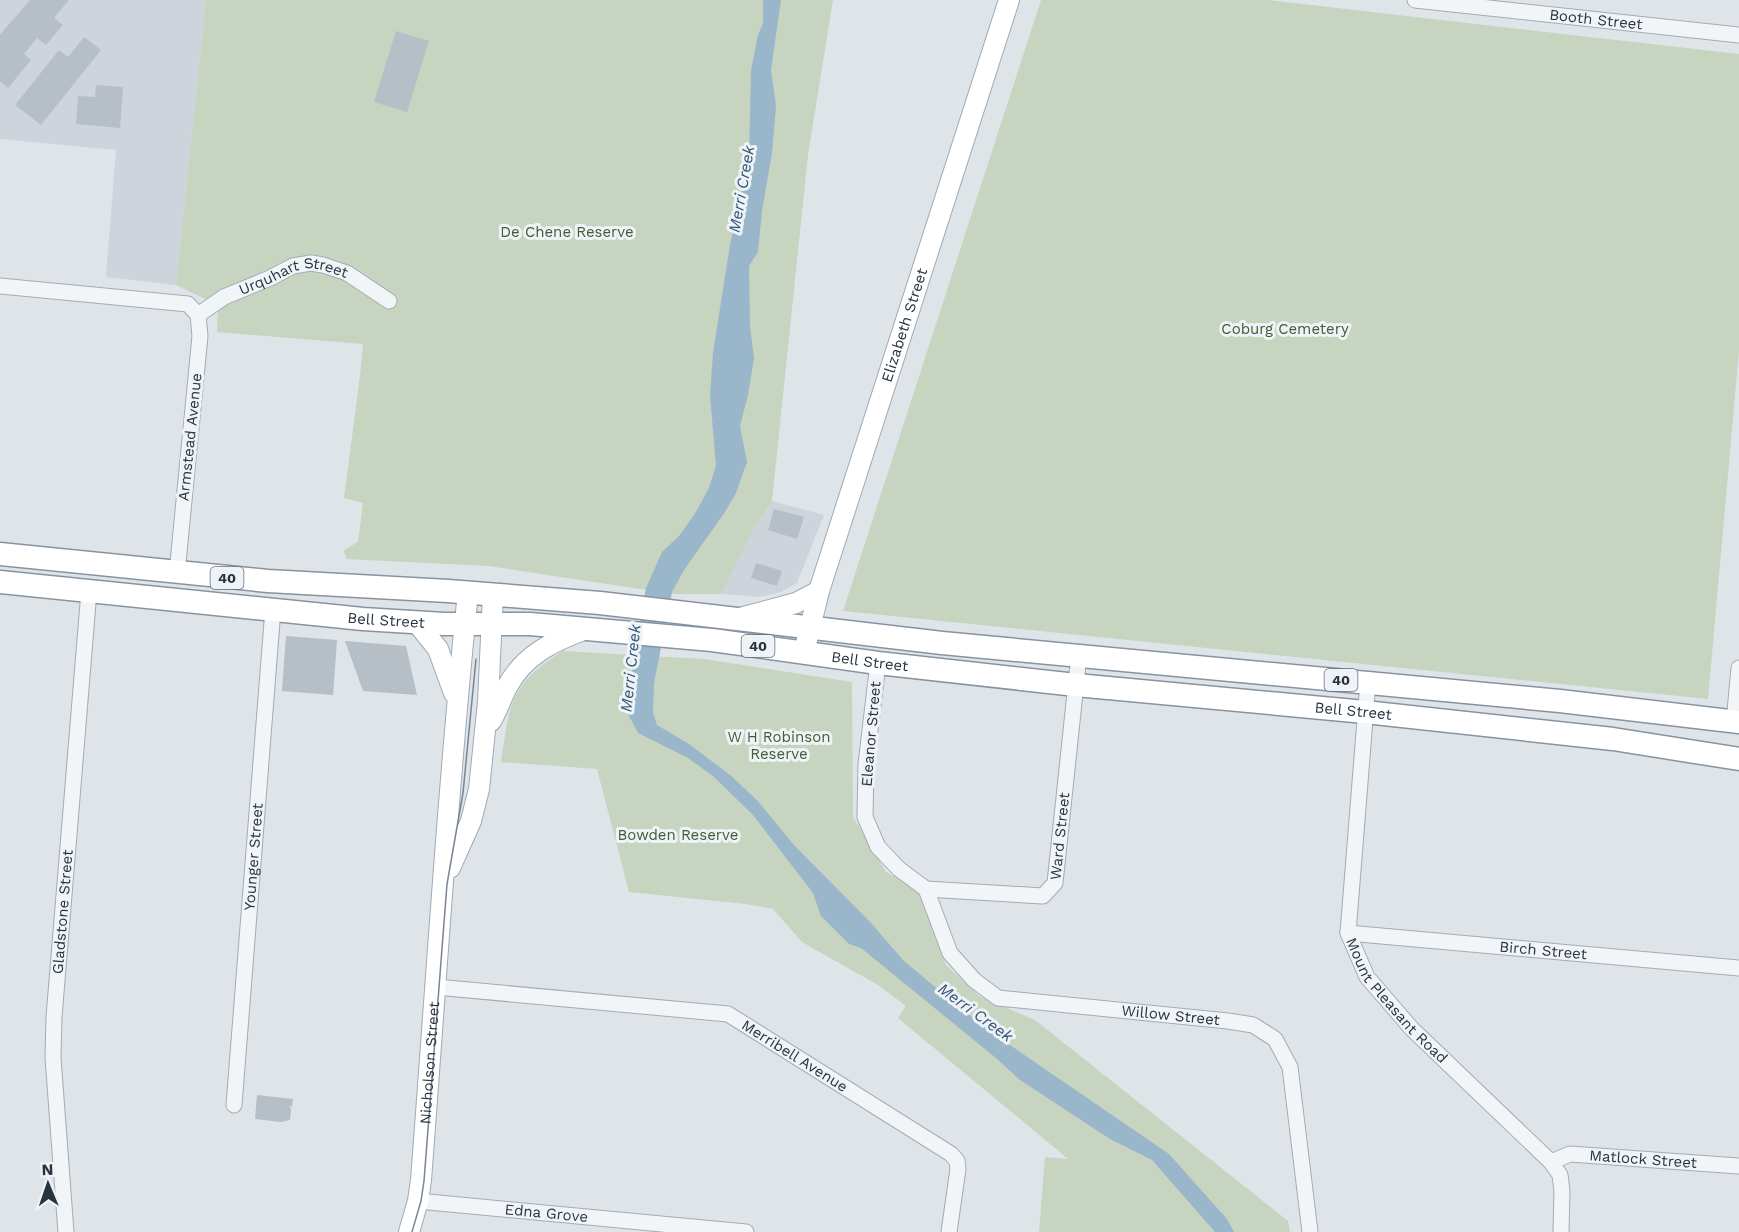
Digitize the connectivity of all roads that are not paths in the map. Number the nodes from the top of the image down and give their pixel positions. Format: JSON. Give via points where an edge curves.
{"nodes":[{"id":1,"x":1009,"y":0,"type":"edge"},
{"id":2,"x":1415,"y":0,"type":"edge"},
{"id":3,"x":1739,"y":35,"type":"edge"},
{"id":4,"x":0,"y":286,"type":"edge"},
{"id":5,"x":389,"y":301,"type":"dead end"},
{"id":6,"x":193,"y":310,"type":"junction"},
{"id":7,"x":0,"y":554,"type":"edge"},
{"id":8,"x":177,"y":573,"type":"junction"},
{"id":9,"x":0,"y":582,"type":"edge"},
{"id":10,"x":364,"y":587,"type":"junction"},
{"id":11,"x":89,"y":591,"type":"junction"},
{"id":12,"x":819,"y":591,"type":"junction"},
{"id":13,"x":468,"y":592,"type":"junction"},
{"id":14,"x":493,"y":594,"type":"junction"},
{"id":15,"x":273,"y":609,"type":"junction"},
{"id":16,"x":739,"y":618,"type":"junction"},
{"id":17,"x":363,"y":619,"type":"junction"},
{"id":18,"x":417,"y":623,"type":"junction"},
{"id":19,"x":490,"y":623,"type":"junction"},
{"id":20,"x":465,"y":624,"type":"junction"},
{"id":21,"x":595,"y":628,"type":"junction"},
{"id":22,"x":810,"y":628,"type":"junction"},
{"id":23,"x":804,"y":652,"type":"junction"},
{"id":24,"x":1079,"y":655,"type":"junction"},
{"id":25,"x":878,"y":663,"type":"junction"},
{"id":26,"x":1739,"y":668,"type":"edge"},
{"id":27,"x":1368,"y":682,"type":"junction"},
{"id":28,"x":1076,"y":685,"type":"junction"},
{"id":29,"x":457,"y":701,"type":"junction"},
{"id":30,"x":1365,"y":712,"type":"junction"},
{"id":31,"x":1736,"y":722,"type":"edge"},
{"id":32,"x":486,"y":728,"type":"junction"},
{"id":33,"x":1739,"y":759,"type":"edge"},
{"id":34,"x":926,"y":889,"type":"junction"},
{"id":35,"x":444,"y":891,"type":"junction"},
{"id":36,"x":1348,"y":933,"type":"junction"},
{"id":37,"x":1739,"y":968,"type":"edge"},
{"id":38,"x":436,"y":987,"type":"junction"},
{"id":39,"x":234,"y":1105,"type":"dead end"},
{"id":40,"x":1551,"y":1162,"type":"junction"},
{"id":41,"x":1739,"y":1166,"type":"edge"},
{"id":42,"x":418,"y":1201,"type":"junction"},
{"id":43,"x":66,"y":1232,"type":"edge"},
{"id":44,"x":409,"y":1232,"type":"edge"},
{"id":45,"x":746,"y":1232,"type":"edge"},
{"id":46,"x":949,"y":1232,"type":"edge"},
{"id":47,"x":1310,"y":1232,"type":"edge"},
{"id":48,"x":1561,"y":1232,"type":"edge"}],
"edges":[{"from":1,"to":12,"type":"main road","name":"Elizabeth Street"},
{"from":2,"to":3,"type":"street","name":"Booth Street"},
{"from":4,"to":6,"type":"street"},
{"from":5,"to":6,"type":"street","name":"Urquhart Street","via":[[347,273],[311,263],[293,266]]},
{"from":6,"to":8,"type":"street","name":"Armstead Avenue","via":[[200,336]]},
{"from":7,"to":8,"type":"highway","name":"Bell Street","number":"40"},
{"from":8,"to":10,"type":"highway","name":"Bell Street","number":"40"},
{"from":9,"to":11,"type":"highway","name":"Bell Street","number":"40"},
{"from":10,"to":13,"type":"highway","name":"Bell Street","number":"40"},
{"from":10,"to":17,"type":"highway"},
{"from":11,"to":15,"type":"highway","name":"Bell Street","number":"40"},
{"from":11,"to":43,"type":"street","name":"Gladstone Street","via":[[54,1017],[53,1058]]},
{"from":12,"to":16,"type":"main road","via":[[796,603]]},
{"from":12,"to":22,"type":"main road","name":"Elizabeth Street"},
{"from":13,"to":14,"type":"highway","name":"Bell Street","number":"40"},
{"from":13,"to":20,"type":"main road","name":"Nicholson Street"},
{"from":14,"to":16,"type":"highway","name":"Bell Street","number":"40"},
{"from":14,"to":19,"type":"main road","name":"Nicholson Street"},
{"from":15,"to":17,"type":"highway","name":"Bell Street","number":"40"},
{"from":15,"to":39,"type":"street","name":"Younger Street"},
{"from":16,"to":22,"type":"highway","name":"Bell Street","number":"40"},
{"from":17,"to":18,"type":"highway","name":"Bell Street","number":"40"},
{"from":18,"to":20,"type":"highway","name":"Bell Street","number":"40"},
{"from":18,"to":29,"type":"main road","via":[[438,649]]},
{"from":19,"to":20,"type":"highway","name":"Bell Street","number":"40"},
{"from":19,"to":21,"type":"highway","name":"Bell Street","number":"40"},
{"from":19,"to":32,"type":"main road","name":"Nicholson Street"},
{"from":20,"to":29,"type":"main road","name":"Nicholson Street"},
{"from":21,"to":23,"type":"highway","name":"Bell Street","number":"40"},
{"from":21,"to":32,"type":"main road","via":[[558,640],[527,660],[515,674]]},
{"from":22,"to":23,"type":"main road","name":"Elizabeth Street"},
{"from":22,"to":24,"type":"highway","name":"Bell Street","number":"40"},
{"from":23,"to":25,"type":"highway","name":"Bell Street","number":"40"},
{"from":24,"to":27,"type":"highway","name":"Bell Street","number":"40"},
{"from":24,"to":28,"type":"street","name":"Ward Street"},
{"from":25,"to":28,"type":"highway","name":"Bell Street","number":"40"},
{"from":25,"to":34,"type":"street","name":"Eleanor Street","via":[[866,765],[865,817],[878,847]]},
{"from":26,"to":31,"type":"street"},
{"from":27,"to":30,"type":"street","name":"Mount Pleasant Road"},
{"from":27,"to":31,"type":"highway","name":"Bell Street","number":"40"},
{"from":28,"to":30,"type":"highway","name":"Bell Street","number":"40"},
{"from":28,"to":34,"type":"street","name":"Ward Street","via":[[1055,883],[1043,896]]},
{"from":29,"to":35,"type":"main road","name":"Nicholson Street"},
{"from":30,"to":33,"type":"highway","name":"Bell Street","number":"40","via":[[1613,739]]},
{"from":30,"to":36,"type":"street","name":"Mount Pleasant Road"},
{"from":32,"to":35,"type":"main road","name":"Nicholson Street","via":[[476,803]]},
{"from":34,"to":47,"type":"street","name":"Willow Street","via":[[950,953],[974,980],[998,998],[1228,1021],[1253,1025],[1275,1039],[1290,1066]]},
{"from":35,"to":38,"type":"main road","name":"Nicholson Street"},
{"from":36,"to":37,"type":"street","name":"Birch Street"},
{"from":36,"to":40,"type":"street","name":"Mount Pleasant Road","via":[[1367,977],[1412,1029]]},
{"from":38,"to":42,"type":"main road","name":"Nicholson Street"},
{"from":38,"to":46,"type":"street","name":"Merribell Avenue","via":[[728,1014],[951,1154],[958,1169]]},
{"from":40,"to":41,"type":"street","name":"Matlock Street","via":[[1570,1154]]},
{"from":40,"to":48,"type":"street","name":"Mount Pleasant Road","via":[[1560,1175]]},
{"from":42,"to":44,"type":"main road","name":"Nicholson Street"},
{"from":42,"to":45,"type":"street","name":"Edna Grove"}]}
